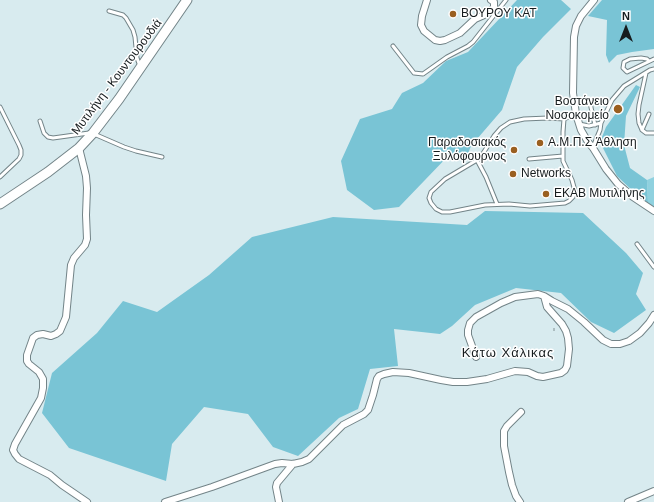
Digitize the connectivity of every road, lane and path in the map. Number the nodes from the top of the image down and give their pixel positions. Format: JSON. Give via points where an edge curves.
{"nodes":[{"id":1,"x":187,"y":0,"type":"edge"},
{"id":2,"x":427,"y":0,"type":"edge"},
{"id":3,"x":491,"y":0,"type":"edge"},
{"id":4,"x":506,"y":0,"type":"edge"},
{"id":5,"x":584,"y":0,"type":"edge"},
{"id":6,"x":592,"y":2,"type":"edge"},
{"id":7,"x":109,"y":11,"type":"dead end"},
{"id":8,"x":393,"y":46,"type":"dead end"},
{"id":9,"x":654,"y":59,"type":"edge"},
{"id":10,"x":649,"y":61,"type":"junction"},
{"id":11,"x":141,"y":67,"type":"junction"},
{"id":12,"x":652,"y":70,"type":"edge"},
{"id":13,"x":646,"y":73,"type":"junction"},
{"id":14,"x":590,"y":103,"type":"dead end"},
{"id":15,"x":0,"y":107,"type":"edge"},
{"id":16,"x":576,"y":114,"type":"junction"},
{"id":17,"x":649,"y":114,"type":"dead end"},
{"id":18,"x":564,"y":119,"type":"junction"},
{"id":19,"x":40,"y":121,"type":"dead end"},
{"id":20,"x":601,"y":123,"type":"junction"},
{"id":21,"x":579,"y":124,"type":"junction"},
{"id":22,"x":595,"y":125,"type":"junction"},
{"id":23,"x":642,"y":130,"type":"junction"},
{"id":24,"x":93,"y":133,"type":"junction"},
{"id":25,"x":654,"y":133,"type":"edge"},
{"id":26,"x":78,"y":148,"type":"junction"},
{"id":27,"x":593,"y":148,"type":"junction"},
{"id":28,"x":563,"y":156,"type":"junction"},
{"id":29,"x":162,"y":157,"type":"dead end"},
{"id":30,"x":529,"y":159,"type":"dead end"},
{"id":31,"x":477,"y":160,"type":"junction"},
{"id":32,"x":0,"y":177,"type":"edge"},
{"id":33,"x":2,"y":201,"type":"edge"},
{"id":34,"x":497,"y":204,"type":"junction"},
{"id":35,"x":654,"y":211,"type":"edge"},
{"id":36,"x":637,"y":244,"type":"dead end"},
{"id":37,"x":654,"y":266,"type":"edge"},
{"id":38,"x":544,"y":296,"type":"junction"},
{"id":39,"x":654,"y":315,"type":"edge"},
{"id":40,"x":476,"y":357,"type":"dead end"},
{"id":41,"x":521,"y":412,"type":"dead end"},
{"id":42,"x":293,"y":464,"type":"junction"},
{"id":43,"x":654,"y":491,"type":"edge"},
{"id":44,"x":87,"y":502,"type":"edge"},
{"id":45,"x":165,"y":502,"type":"edge"},
{"id":46,"x":279,"y":502,"type":"edge"},
{"id":47,"x":520,"y":502,"type":"edge"},
{"id":48,"x":628,"y":502,"type":"edge"}],
"edges":[{"from":1,"to":11,"type":"main road","name":"Μυτιλήνη - Κουντουρουδιά"},
{"from":2,"to":3,"type":"street","via":[[421,26],[440,42],[460,33],[475,19],[494,8],[494,2]]},
{"from":4,"to":8,"type":"lane","via":[[473,42],[423,74],[414,73]]},
{"from":5,"to":6,"type":"street"},
{"from":6,"to":16,"type":"street","via":[[581,16],[574,37],[573,93]]},
{"from":7,"to":11,"type":"lane","via":[[123,14],[133,30],[137,58]]},
{"from":9,"to":10,"type":"lane"},
{"from":10,"to":10,"type":"lane","via":[[627,72],[623,68],[624,62],[630,59],[641,58]]},
{"from":10,"to":12,"type":"lane"},
{"from":11,"to":24,"type":"main road","name":"Μυτιλήνη - Κουντουρουδιά"},
{"from":12,"to":13,"type":"lane"},
{"from":13,"to":20,"type":"lane","via":[[624,86],[612,100]]},
{"from":13,"to":23,"type":"lane","via":[[638,114]]},
{"from":14,"to":22,"type":"lane"},
{"from":15,"to":32,"type":"lane","via":[[21,150],[18,159]]},
{"from":16,"to":18,"type":"lane"},
{"from":16,"to":21,"type":"street"},
{"from":17,"to":23,"type":"lane"},
{"from":18,"to":28,"type":"lane"},
{"from":18,"to":31,"type":"lane","via":[[524,119],[510,122],[494,136]]},
{"from":19,"to":24,"type":"lane","via":[[48,137]]},
{"from":20,"to":22,"type":"lane"},
{"from":20,"to":27,"type":"lane"},
{"from":21,"to":22,"type":"lane"},
{"from":21,"to":27,"type":"street"},
{"from":23,"to":25,"type":"lane"},
{"from":24,"to":26,"type":"main road","name":"Μυτιλήνη - Κουντουρουδιά"},
{"from":24,"to":29,"type":"lane","via":[[124,147]]},
{"from":26,"to":33,"type":"main road","name":"Μυτιλήνη - Κουντουρουδιά","via":[[48,172]]},
{"from":26,"to":44,"type":"street","via":[[87,188],[85,245],[71,265],[66,317],[60,331],[51,336],[37,335],[33,338],[27,355],[27,361],[43,379],[43,388],[41,398],[15,444],[14,454],[50,475]]},
{"from":27,"to":35,"type":"street","via":[[618,184]]},
{"from":28,"to":30,"type":"lane"},
{"from":28,"to":34,"type":"lane","via":[[575,190],[573,197],[565,204]]},
{"from":31,"to":34,"type":"lane"},
{"from":31,"to":34,"type":"lane","via":[[431,192],[431,203],[442,212]]},
{"from":36,"to":37,"type":"lane"},
{"from":38,"to":39,"type":"street","via":[[568,309],[611,344],[628,341],[640,333]]},
{"from":38,"to":40,"type":"street","via":[[538,294],[515,297],[476,317],[468,330]]},
{"from":38,"to":42,"type":"street","via":[[548,307],[566,330],[568,338],[567,366],[561,373],[543,377],[516,371],[487,380],[467,382],[447,381],[409,373],[384,374],[379,376],[368,410],[364,414],[343,425],[308,459]]},
{"from":41,"to":47,"type":"street","via":[[504,431],[510,479]]},
{"from":42,"to":45,"type":"street","via":[[275,464]]},
{"from":42,"to":46,"type":"street","via":[[277,483]]},
{"from":43,"to":48,"type":"street"}]}
